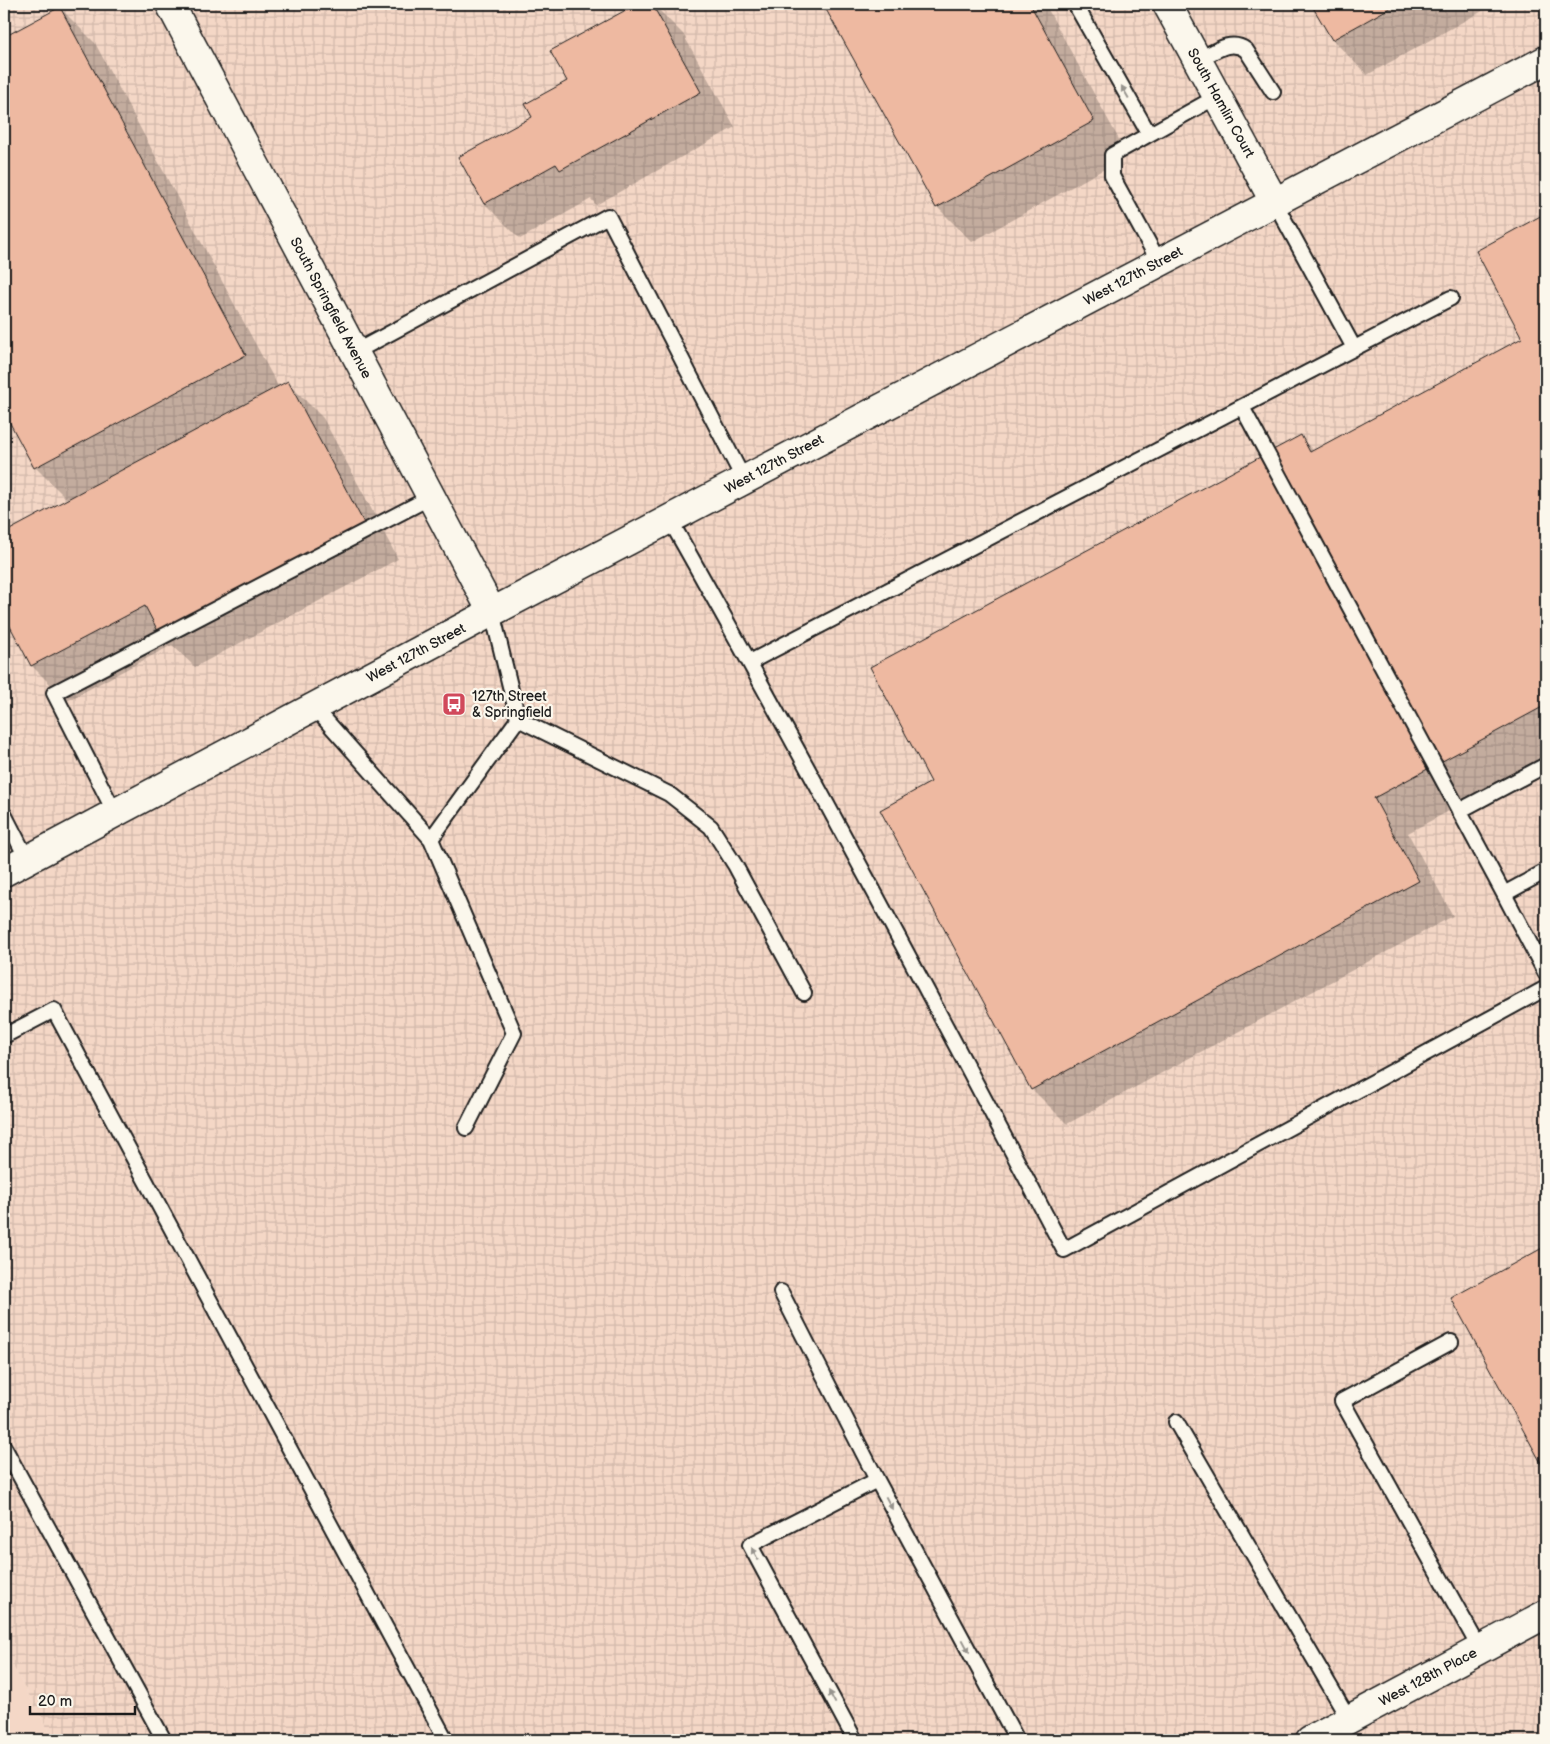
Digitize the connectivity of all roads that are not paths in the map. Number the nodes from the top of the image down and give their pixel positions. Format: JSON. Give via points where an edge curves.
{"nodes":[{"id":1,"x":170,"y":4,"type":"edge"},
{"id":2,"x":1075,"y":4,"type":"edge"},
{"id":3,"x":1167,"y":4,"type":"edge"},
{"id":4,"x":1198,"y":60,"type":"junction"},
{"id":5,"x":1546,"y":60,"type":"edge"},
{"id":6,"x":1273,"y":92,"type":"dead end"},
{"id":7,"x":1218,"y":96,"type":"junction"},
{"id":8,"x":1149,"y":134,"type":"junction"},
{"id":9,"x":1274,"y":201,"type":"junction"},
{"id":10,"x":1159,"y":262,"type":"junction"},
{"id":11,"x":1451,"y":298,"type":"dead end"},
{"id":12,"x":1354,"y":348,"type":"junction"},
{"id":13,"x":355,"y":352,"type":"junction"},
{"id":14,"x":1242,"y":407,"type":"junction"},
{"id":15,"x":744,"y":480,"type":"junction"},
{"id":16,"x":431,"y":497,"type":"junction"},
{"id":17,"x":670,"y":520,"type":"junction"},
{"id":18,"x":492,"y":612,"type":"junction"},
{"id":19,"x":750,"y":662,"type":"junction"},
{"id":20,"x":314,"y":707,"type":"junction"},
{"id":21,"x":518,"y":719,"type":"junction"},
{"id":22,"x":1546,"y":765,"type":"edge"},
{"id":23,"x":1459,"y":811,"type":"junction"},
{"id":24,"x":115,"y":812,"type":"junction"},
{"id":25,"x":4,"y":814,"type":"edge"},
{"id":26,"x":431,"y":839,"type":"junction"},
{"id":27,"x":15,"y":865,"type":"edge"},
{"id":28,"x":1546,"y":871,"type":"edge"},
{"id":29,"x":1504,"y":894,"type":"junction"},
{"id":30,"x":1546,"y":974,"type":"edge"},
{"id":31,"x":1546,"y":988,"type":"edge"},
{"id":32,"x":804,"y":993,"type":"dead end"},
{"id":33,"x":4,"y":1036,"type":"edge"},
{"id":34,"x":466,"y":1128,"type":"dead end"},
{"id":35,"x":781,"y":1292,"type":"dead end"},
{"id":36,"x":1451,"y":1342,"type":"dead end"},
{"id":37,"x":1176,"y":1422,"type":"dead end"},
{"id":38,"x":4,"y":1447,"type":"edge"},
{"id":39,"x":877,"y":1480,"type":"junction"},
{"id":40,"x":1546,"y":1614,"type":"edge"},
{"id":41,"x":1480,"y":1649,"type":"junction"},
{"id":42,"x":1349,"y":1719,"type":"junction"},
{"id":43,"x":164,"y":1740,"type":"edge"},
{"id":44,"x":446,"y":1740,"type":"edge"},
{"id":45,"x":856,"y":1740,"type":"edge"},
{"id":46,"x":1017,"y":1740,"type":"edge"},
{"id":47,"x":1310,"y":1740,"type":"edge"}],
"edges":[{"from":1,"to":13,"type":"main road","name":"South Springfield Avenue"},
{"from":8,"to":2,"type":"lane","one_way":true},
{"from":3,"to":4,"type":"main road","name":"South Hamlin Court"},
{"from":4,"to":6,"type":"lane","via":[[1228,46],[1240,45]]},
{"from":4,"to":7,"type":"main road","name":"South Hamlin Court"},
{"from":5,"to":9,"type":"main road","name":"West 127th Street"},
{"from":7,"to":8,"type":"lane"},
{"from":7,"to":9,"type":"main road","name":"South Hamlin Court"},
{"from":8,"to":10,"type":"lane","via":[[1112,155],[1112,176]]},
{"from":9,"to":10,"type":"main road","name":"West 127th Street"},
{"from":9,"to":12,"type":"lane"},
{"from":10,"to":15,"type":"main road","name":"West 127th Street"},
{"from":11,"to":12,"type":"lane"},
{"from":12,"to":14,"type":"lane"},
{"from":13,"to":15,"type":"lane","via":[[608,216]]},
{"from":13,"to":16,"type":"main road","name":"South Springfield Avenue"},
{"from":14,"to":19,"type":"lane"},
{"from":14,"to":23,"type":"lane"},
{"from":15,"to":17,"type":"main road","name":"West 127th Street"},
{"from":16,"to":18,"type":"main road","name":"South Springfield Avenue"},
{"from":16,"to":24,"type":"lane","via":[[54,693]]},
{"from":17,"to":18,"type":"main road","name":"West 127th Street"},
{"from":17,"to":19,"type":"lane"},
{"from":18,"to":20,"type":"main road","name":"West 127th Street"},
{"from":18,"to":21,"type":"lane"},
{"from":19,"to":31,"type":"lane","via":[[1064,1250]]},
{"from":20,"to":24,"type":"main road","name":"West 127th Street"},
{"from":20,"to":26,"type":"lane"},
{"from":21,"to":26,"type":"lane"},
{"from":21,"to":32,"type":"lane","via":[[669,794],[711,827]]},
{"from":22,"to":23,"type":"lane"},
{"from":23,"to":29,"type":"lane"},
{"from":24,"to":27,"type":"main road","name":"West 127th Street"},
{"from":25,"to":27,"type":"lane"},
{"from":26,"to":34,"type":"lane","via":[[514,1033]]},
{"from":28,"to":29,"type":"lane"},
{"from":29,"to":30,"type":"lane"},
{"from":33,"to":44,"type":"lane","via":[[54,1010]]},
{"from":35,"to":39,"type":"lane"},
{"from":36,"to":41,"type":"lane","via":[[1342,1401]]},
{"from":37,"to":42,"type":"lane"},
{"from":38,"to":43,"type":"lane"},
{"from":45,"to":39,"type":"lane","one_way":true,"via":[[750,1545]]},
{"from":39,"to":46,"type":"lane","one_way":true},
{"from":40,"to":41,"type":"main road","name":"West 128th Place"},
{"from":41,"to":42,"type":"main road","name":"West 128th Place"},
{"from":42,"to":47,"type":"main road","name":"West 128th Place"}]}
